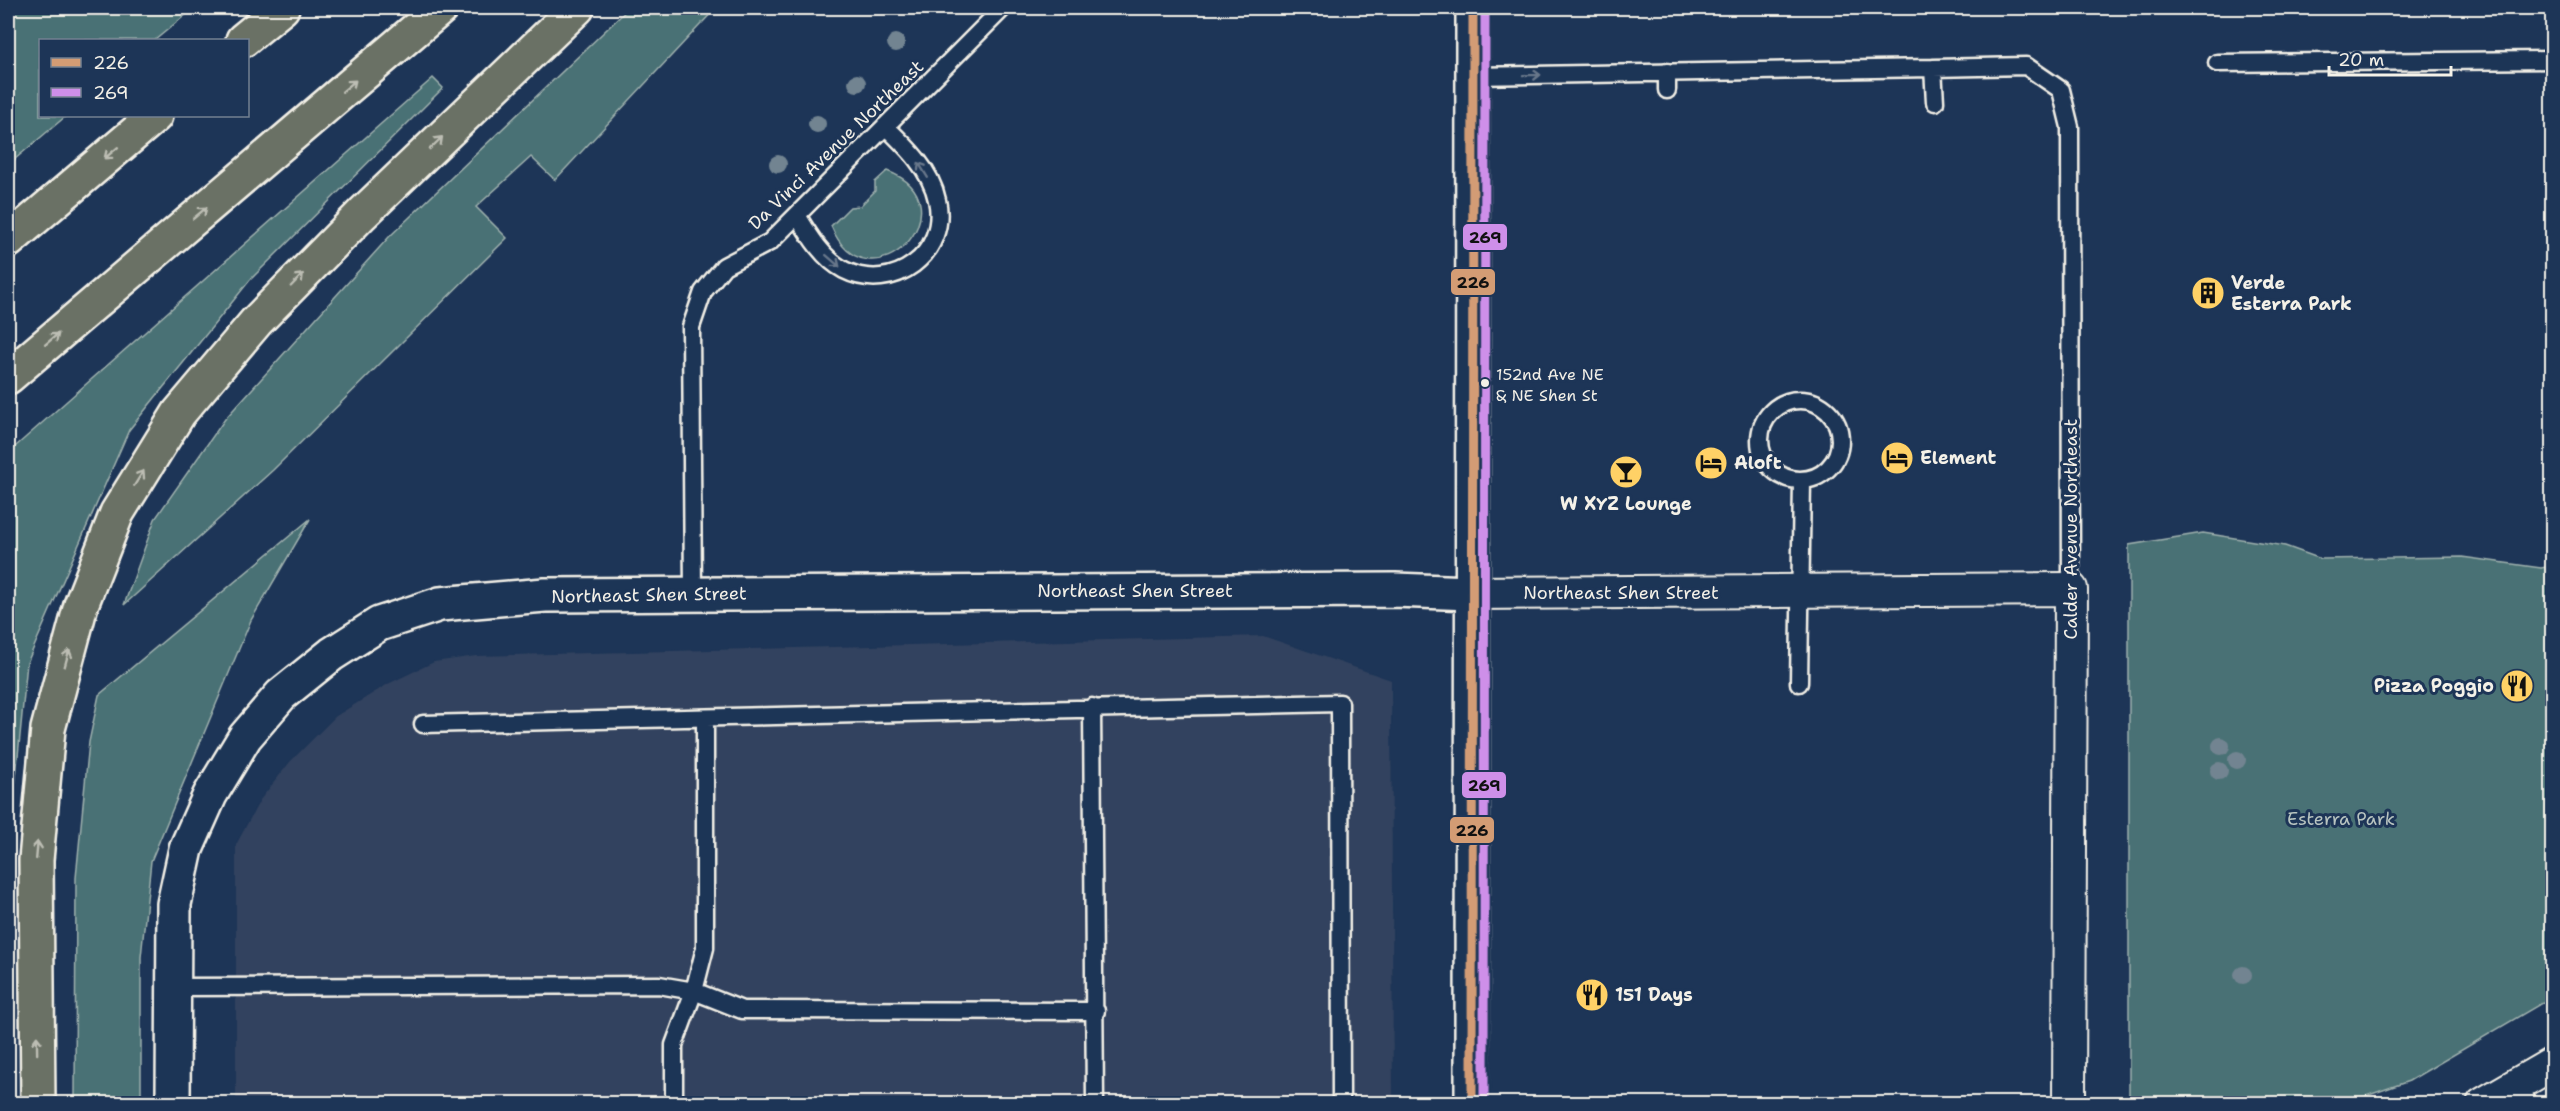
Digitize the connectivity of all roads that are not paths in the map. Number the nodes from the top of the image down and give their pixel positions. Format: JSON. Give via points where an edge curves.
{"nodes":[{"id":1,"x":282,"y":8,"type":"edge"},
{"id":2,"x":441,"y":8,"type":"edge"},
{"id":3,"x":577,"y":8,"type":"edge"},
{"id":4,"x":1003,"y":8,"type":"edge"},
{"id":5,"x":1473,"y":8,"type":"edge"},
{"id":6,"x":244,"y":39,"type":"edge"},
{"id":7,"x":2553,"y":60,"type":"edge"},
{"id":8,"x":2217,"y":63,"type":"dead end"},
{"id":9,"x":1933,"y":68,"type":"junction"},
{"id":10,"x":1667,"y":72,"type":"junction"},
{"id":11,"x":1473,"y":76,"type":"junction"},
{"id":12,"x":1667,"y":90,"type":"dead end"},
{"id":13,"x":1935,"y":102,"type":"dead end"},
{"id":14,"x":154,"y":117,"type":"edge"},
{"id":15,"x":885,"y":126,"type":"junction"},
{"id":16,"x":797,"y":215,"type":"junction"},
{"id":17,"x":8,"y":241,"type":"edge"},
{"id":18,"x":8,"y":377,"type":"edge"},
{"id":19,"x":1802,"y":480,"type":"junction"},
{"id":20,"x":2071,"y":589,"type":"junction"},
{"id":21,"x":1800,"y":591,"type":"junction"},
{"id":22,"x":1470,"y":593,"type":"junction"},
{"id":23,"x":693,"y":594,"type":"junction"},
{"id":24,"x":1798,"y":683,"type":"dead end"},
{"id":25,"x":1092,"y":707,"type":"junction"},
{"id":26,"x":705,"y":720,"type":"junction"},
{"id":27,"x":423,"y":724,"type":"dead end"},
{"id":28,"x":172,"y":987,"type":"junction"},
{"id":29,"x":694,"y":992,"type":"junction"},
{"id":30,"x":1095,"y":1011,"type":"junction"},
{"id":31,"x":2553,"y":1064,"type":"edge"},
{"id":32,"x":2524,"y":1094,"type":"edge"},
{"id":33,"x":38,"y":1104,"type":"edge"},
{"id":34,"x":172,"y":1104,"type":"edge"},
{"id":35,"x":674,"y":1104,"type":"edge"},
{"id":36,"x":1095,"y":1104,"type":"edge"},
{"id":37,"x":1341,"y":1104,"type":"edge"},
{"id":38,"x":1472,"y":1104,"type":"edge"},
{"id":39,"x":2069,"y":1104,"type":"edge"},
{"id":40,"x":2483,"y":1104,"type":"edge"}],
"edges":[{"from":1,"to":6,"type":"highway"},
{"from":18,"to":2,"type":"highway","one_way":true},
{"from":33,"to":3,"type":"highway","one_way":true,"via":[[36,860],[48,729],[81,605],[117,513],[179,413],[256,322],[362,214]]},
{"from":4,"to":15,"type":"lane","name":"Da Vinci Avenue Northeast"},
{"from":5,"to":11,"type":"street"},
{"from":7,"to":8,"type":"lane"},
{"from":9,"to":10,"type":"lane","name":"Calder Avenue Northeast"},
{"from":9,"to":13,"type":"lane"},
{"from":9,"to":20,"type":"lane","name":"Calder Avenue Northeast","via":[[2026,66],[2061,90],[2070,127]]},
{"from":11,"to":10,"type":"lane","name":"Calder Avenue Northeast","one_way":true},
{"from":10,"to":12,"type":"lane"},
{"from":11,"to":22,"type":"street"},
{"from":14,"to":17,"type":"highway","one_way":true},
{"from":15,"to":16,"type":"lane","name":"Da Vinci Avenue Northeast"},
{"from":16,"to":15,"type":"lane","one_way":true,"via":[[813,242],[830,260],[859,276],[892,276],[920,260],[937,231],[937,198],[922,166]]},
{"from":16,"to":23,"type":"lane","name":"Da Vinci Avenue Northeast","via":[[770,242],[724,266],[703,292],[691,327]]},
{"from":19,"to":19,"type":"lane","via":[[1821,475],[1834,462],[1841,443],[1837,424],[1826,409],[1808,400],[1789,401],[1772,411],[1762,428],[1760,447],[1768,464],[1783,476]]},
{"from":19,"to":21,"type":"lane"},
{"from":20,"to":21,"type":"street","name":"Northeast Shen Street"},
{"from":20,"to":39,"type":"street","name":"Calder Avenue Northeast"},
{"from":21,"to":22,"type":"street","name":"Northeast Shen Street"},
{"from":21,"to":24,"type":"lane"},
{"from":22,"to":23,"type":"street","name":"Northeast Shen Street","via":[[1383,590]]},
{"from":22,"to":38,"type":"street"},
{"from":23,"to":28,"type":"street","name":"Northeast Shen Street","via":[[533,596],[440,604],[379,624],[324,661],[281,695],[245,737],[210,795],[186,849],[174,903]]},
{"from":25,"to":26,"type":"lane"},
{"from":25,"to":30,"type":"lane"},
{"from":25,"to":37,"type":"lane","via":[[1340,703]]},
{"from":26,"to":27,"type":"lane"},
{"from":26,"to":29,"type":"lane","via":[[705,948]]},
{"from":28,"to":29,"type":"lane","via":[[659,985]]},
{"from":28,"to":34,"type":"street","name":"Northeast Shen Street"},
{"from":29,"to":30,"type":"lane","via":[[741,1010]]},
{"from":29,"to":35,"type":"lane","via":[[674,1045]]},
{"from":30,"to":36,"type":"lane"},
{"from":31,"to":32,"type":"street"},
{"from":32,"to":40,"type":"street"}]}
